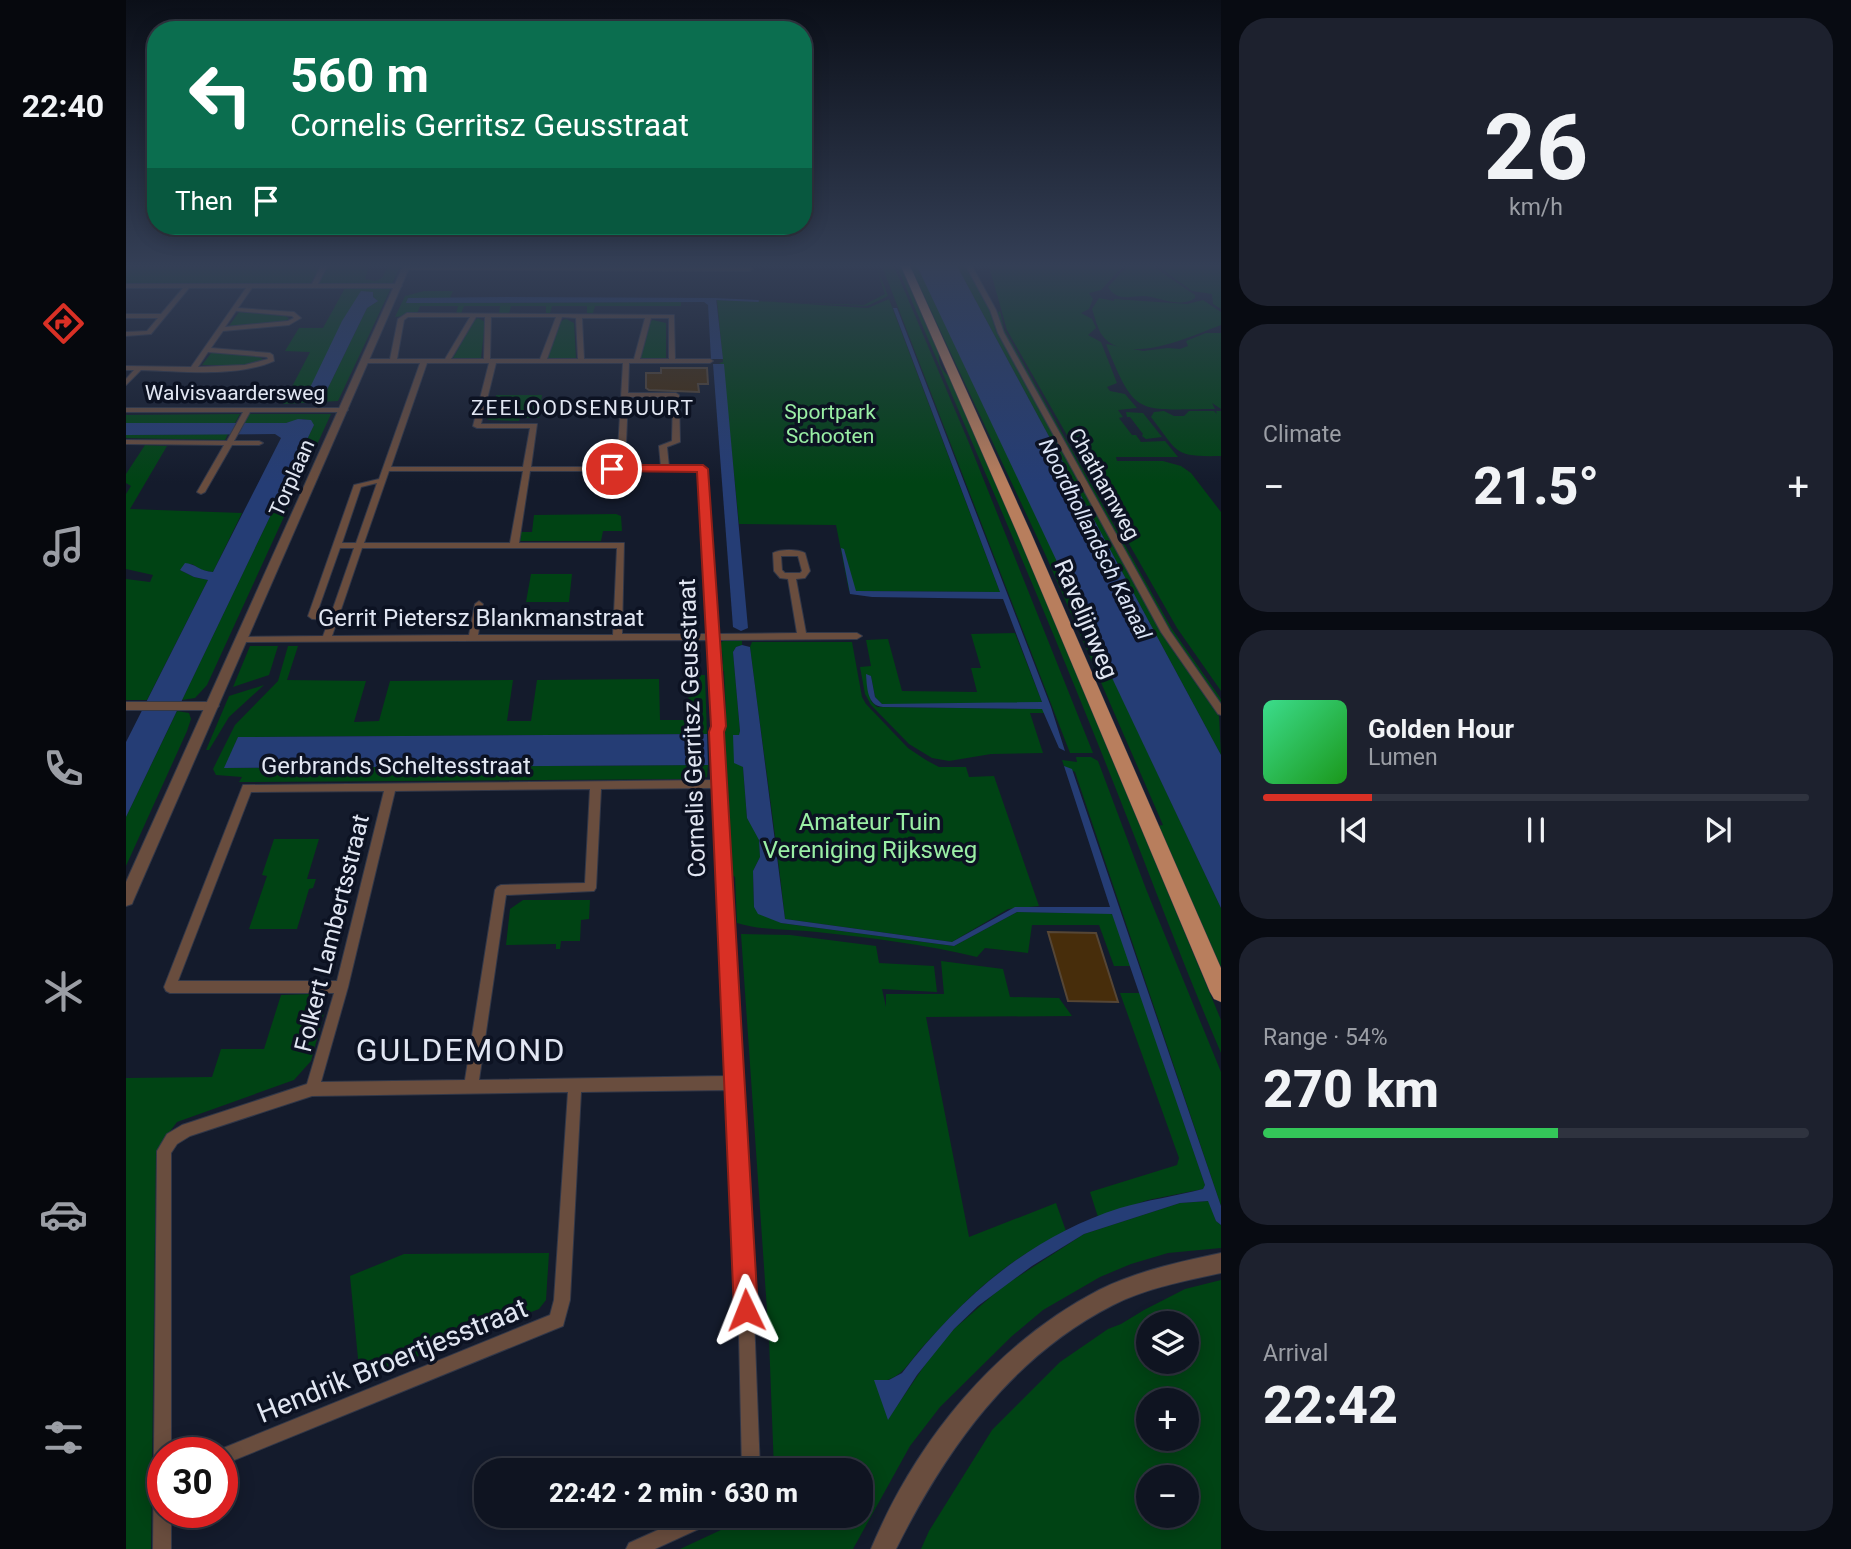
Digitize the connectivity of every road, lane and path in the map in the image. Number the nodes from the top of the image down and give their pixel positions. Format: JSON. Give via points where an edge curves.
{"nodes":[{"id":1,"x":214,"y":338,"type":"edge"},
{"id":2,"x":377,"y":338,"type":"edge"},
{"id":3,"x":399,"y":338,"type":"edge"},
{"id":4,"x":460,"y":338,"type":"edge"},
{"id":5,"x":489,"y":338,"type":"edge"},
{"id":6,"x":551,"y":338,"type":"edge"},
{"id":7,"x":580,"y":338,"type":"edge"},
{"id":8,"x":642,"y":338,"type":"edge"},
{"id":9,"x":672,"y":338,"type":"edge"},
{"id":10,"x":937,"y":338,"type":"edge"},
{"id":11,"x":1003,"y":338,"type":"edge"},
{"id":12,"x":206,"y":350,"type":"junction"},
{"id":13,"x":626,"y":360,"type":"junction"},
{"id":14,"x":637,"y":360,"type":"junction"},
{"id":15,"x":367,"y":361,"type":"junction"},
{"id":16,"x":393,"y":361,"type":"junction"},
{"id":17,"x":424,"y":361,"type":"junction"},
{"id":18,"x":447,"y":361,"type":"junction"},
{"id":19,"x":490,"y":361,"type":"junction"},
{"id":20,"x":543,"y":361,"type":"junction"},
{"id":21,"x":581,"y":361,"type":"junction"},
{"id":22,"x":672,"y":361,"type":"junction"},
{"id":23,"x":710,"y":361,"type":"dead end"},
{"id":24,"x":126,"y":368,"type":"edge"},
{"id":25,"x":139,"y":368,"type":"junction"},
{"id":26,"x":194,"y":368,"type":"junction"},
{"id":27,"x":126,"y":383,"type":"edge"},
{"id":28,"x":625,"y":395,"type":"junction"},
{"id":29,"x":126,"y":410,"type":"edge"},
{"id":30,"x":248,"y":410,"type":"junction"},
{"id":31,"x":345,"y":410,"type":"junction"},
{"id":32,"x":126,"y":442,"type":"edge"},
{"id":33,"x":228,"y":443,"type":"junction"},
{"id":34,"x":259,"y":443,"type":"dead end"},
{"id":35,"x":386,"y":469,"type":"junction"},
{"id":36,"x":526,"y":469,"type":"junction"},
{"id":37,"x":621,"y":469,"type":"junction"},
{"id":38,"x":666,"y":469,"type":"junction"},
{"id":39,"x":383,"y":480,"type":"junction"},
{"id":40,"x":201,"y":492,"type":"dead end"},
{"id":41,"x":337,"y":546,"type":"junction"},
{"id":42,"x":359,"y":546,"type":"junction"},
{"id":43,"x":514,"y":546,"type":"junction"},
{"id":44,"x":792,"y":578,"type":"dead end"},
{"id":45,"x":479,"y":604,"type":"dead end"},
{"id":46,"x":334,"y":617,"type":"junction"},
{"id":47,"x":857,"y":636,"type":"dead end"},
{"id":48,"x":802,"y":637,"type":"junction"},
{"id":49,"x":617,"y":638,"type":"junction"},
{"id":50,"x":715,"y":638,"type":"junction"},
{"id":51,"x":473,"y":639,"type":"junction"},
{"id":52,"x":243,"y":640,"type":"junction"},
{"id":53,"x":326,"y":640,"type":"junction"},
{"id":54,"x":126,"y":706,"type":"edge"},
{"id":55,"x":214,"y":706,"type":"junction"},
{"id":56,"x":1221,"y":711,"type":"edge"},
{"id":57,"x":719,"y":784,"type":"junction"},
{"id":58,"x":596,"y":786,"type":"junction"},
{"id":59,"x":390,"y":788,"type":"junction"},
{"id":60,"x":126,"y":899,"type":"edge"},
{"id":61,"x":342,"y":987,"type":"junction"},
{"id":62,"x":1221,"y":992,"type":"edge"},
{"id":63,"x":735,"y":1083,"type":"junction"},
{"id":64,"x":471,"y":1085,"type":"junction"},
{"id":65,"x":575,"y":1085,"type":"junction"},
{"id":66,"x":312,"y":1089,"type":"junction"},
{"id":67,"x":1221,"y":1263,"type":"edge"},
{"id":68,"x":163,"y":1437,"type":"edge"},
{"id":69,"x":238,"y":1450,"type":"edge"},
{"id":70,"x":751,"y":1458,"type":"edge"},
{"id":71,"x":162,"y":1528,"type":"edge"},
{"id":72,"x":681,"y":1528,"type":"edge"},
{"id":73,"x":162,"y":1549,"type":"edge"},
{"id":74,"x":635,"y":1549,"type":"edge"},
{"id":75,"x":883,"y":1549,"type":"edge"}],
"edges":[{"from":1,"to":12,"type":"street"},
{"from":2,"to":15,"type":"street","name":"Torplaan"},
{"from":3,"to":16,"type":"street"},
{"from":4,"to":18,"type":"street"},
{"from":5,"to":19,"type":"street"},
{"from":6,"to":20,"type":"street"},
{"from":7,"to":21,"type":"street"},
{"from":8,"to":14,"type":"street"},
{"from":9,"to":22,"type":"street"},
{"from":10,"to":62,"type":"main road","name":"Ravelijnweg"},
{"from":11,"to":56,"type":"street","name":"Chathamweg","via":[[1166,632]]},
{"from":12,"to":26,"type":"street"},
{"from":12,"to":26,"type":"street","via":[[270,355],[272,360],[257,366]]},
{"from":13,"to":14,"type":"street"},
{"from":13,"to":21,"type":"street"},
{"from":13,"to":28,"type":"street"},
{"from":14,"to":22,"type":"street"},
{"from":15,"to":16,"type":"street"},
{"from":15,"to":31,"type":"street","name":"Torplaan"},
{"from":16,"to":17,"type":"street"},
{"from":17,"to":18,"type":"street"},
{"from":17,"to":35,"type":"street"},
{"from":18,"to":19,"type":"street"},
{"from":19,"to":20,"type":"street"},
{"from":19,"to":36,"type":"street","via":[[477,426],[534,426]]},
{"from":20,"to":21,"type":"street"},
{"from":22,"to":23,"type":"street"},
{"from":24,"to":25,"type":"street"},
{"from":25,"to":26,"type":"street"},
{"from":25,"to":27,"type":"street"},
{"from":28,"to":37,"type":"street"},
{"from":28,"to":38,"type":"street","via":[[676,395],[676,442],[663,446]]},
{"from":29,"to":30,"type":"street","name":"Walvisvaardersweg"},
{"from":30,"to":31,"type":"street","name":"Walvisvaardersweg"},
{"from":30,"to":33,"type":"street"},
{"from":31,"to":52,"type":"street","name":"Torplaan"},
{"from":32,"to":33,"type":"street"},
{"from":33,"to":34,"type":"street"},
{"from":33,"to":40,"type":"street"},
{"from":35,"to":36,"type":"street","name":"Cornelis Gerritsz Geusstraat"},
{"from":35,"to":39,"type":"street"},
{"from":36,"to":37,"type":"street","name":"Cornelis Gerritsz Geusstraat"},
{"from":36,"to":43,"type":"street"},
{"from":37,"to":38,"type":"street","name":"Cornelis Gerritsz Geusstraat"},
{"from":38,"to":50,"type":"street","name":"Cornelis Gerritsz Geusstraat","via":[[703,469]]},
{"from":39,"to":41,"type":"street","via":[[358,485]]},
{"from":39,"to":42,"type":"street"},
{"from":41,"to":42,"type":"street"},
{"from":41,"to":46,"type":"street","via":[[312,617]]},
{"from":42,"to":43,"type":"street"},
{"from":42,"to":46,"type":"street"},
{"from":43,"to":49,"type":"street","via":[[621,545]]},
{"from":44,"to":48,"type":"street"},
{"from":45,"to":51,"type":"street"},
{"from":46,"to":53,"type":"street"},
{"from":47,"to":48,"type":"street","name":"Gerrit Pietersz Blankmanstraat"},
{"from":48,"to":50,"type":"street","name":"Gerrit Pietersz Blankmanstraat"},
{"from":49,"to":50,"type":"street","name":"Gerrit Pietersz Blankmanstraat"},
{"from":49,"to":51,"type":"street","name":"Gerrit Pietersz Blankmanstraat"},
{"from":50,"to":57,"type":"street","name":"Cornelis Gerritsz Geusstraat"},
{"from":51,"to":53,"type":"street","name":"Gerrit Pietersz Blankmanstraat"},
{"from":52,"to":53,"type":"street","name":"Gerrit Pietersz Blankmanstraat"},
{"from":52,"to":55,"type":"street","name":"Torplaan"},
{"from":54,"to":55,"type":"street"},
{"from":55,"to":60,"type":"street","name":"Torplaan"},
{"from":57,"to":58,"type":"street","name":"Gerbrands Scheltesstraat"},
{"from":57,"to":63,"type":"street","name":"Cornelis Gerritsz Geusstraat"},
{"from":58,"to":59,"type":"street","name":"Gerbrands Scheltesstraat"},
{"from":58,"to":64,"type":"street","via":[[590,888],[500,890]]},
{"from":59,"to":61,"type":"street","name":"Folkert Lambertsstraat"},
{"from":59,"to":61,"type":"street","name":"Gerbrands Scheltesstraat","via":[[247,788],[170,987]]},
{"from":61,"to":66,"type":"street","name":"Folkert Lambertsstraat"},
{"from":63,"to":65,"type":"street"},
{"from":63,"to":70,"type":"street","name":"Cornelis Gerritsz Geusstraat"},
{"from":64,"to":65,"type":"street"},
{"from":64,"to":66,"type":"street"},
{"from":65,"to":69,"type":"street","name":"Hendrik Broertjesstraat","via":[[557,1320]]},
{"from":66,"to":68,"type":"street","via":[[187,1130],[164,1151]]},
{"from":67,"to":75,"type":"street","via":[[1152,1279],[1085,1307],[1018,1356],[984,1390],[926,1465]]},
{"from":71,"to":73,"type":"street"},
{"from":72,"to":74,"type":"street"}]}
